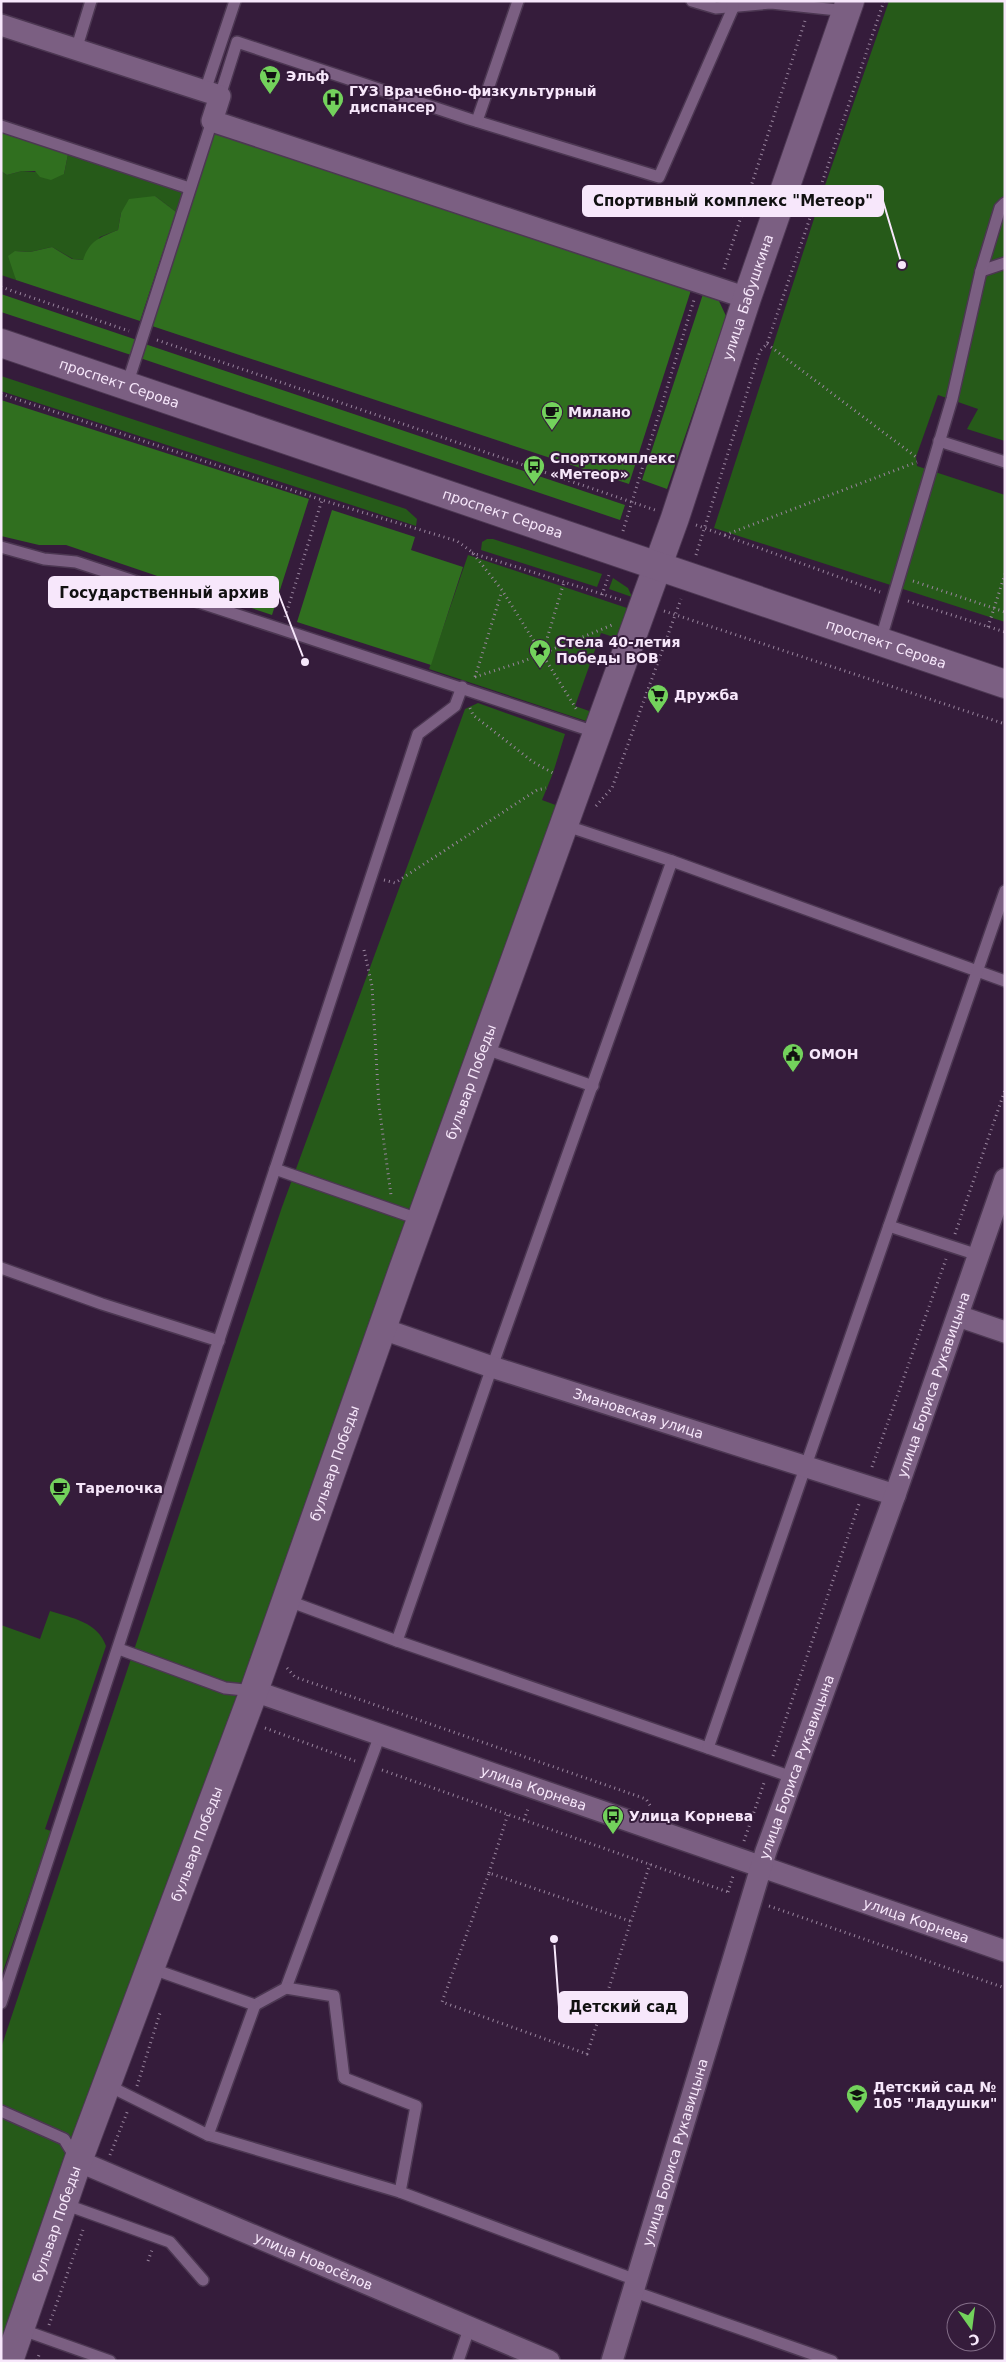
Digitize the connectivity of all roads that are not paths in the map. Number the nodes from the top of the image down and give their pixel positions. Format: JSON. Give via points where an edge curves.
{"nodes":[{"id":1,"x":92,"y":1,"type":"edge"},
{"id":2,"x":235,"y":1,"type":"edge"},
{"id":3,"x":518,"y":1,"type":"edge"},
{"id":4,"x":692,"y":1,"type":"edge"},
{"id":5,"x":732,"y":4,"type":"edge"},
{"id":6,"x":848,"y":6,"type":"edge"},
{"id":7,"x":1,"y":25,"type":"edge"},
{"id":8,"x":76,"y":50,"type":"junction"},
{"id":9,"x":213,"y":93,"type":"junction"},
{"id":10,"x":212,"y":121,"type":"junction"},
{"id":11,"x":478,"y":121,"type":"junction"},
{"id":12,"x":1,"y":126,"type":"edge"},
{"id":13,"x":190,"y":188,"type":"junction"},
{"id":14,"x":1005,"y":203,"type":"edge"},
{"id":15,"x":1005,"y":263,"type":"edge"},
{"id":16,"x":982,"y":271,"type":"junction"},
{"id":17,"x":747,"y":298,"type":"junction"},
{"id":18,"x":1,"y":343,"type":"edge"},
{"id":19,"x":127,"y":386,"type":"junction"},
{"id":20,"x":939,"y":441,"type":"junction"},
{"id":21,"x":1005,"y":462,"type":"edge"},
{"id":22,"x":1,"y":547,"type":"edge"},
{"id":23,"x":657,"y":564,"type":"junction"},
{"id":24,"x":880,"y":642,"type":"junction"},
{"id":25,"x":1005,"y":684,"type":"edge"},
{"id":26,"x":462,"y":687,"type":"junction"},
{"id":27,"x":593,"y":731,"type":"junction"},
{"id":28,"x":564,"y":825,"type":"junction"},
{"id":29,"x":672,"y":861,"type":"junction"},
{"id":30,"x":1005,"y":891,"type":"edge"},
{"id":31,"x":977,"y":971,"type":"junction"},
{"id":32,"x":1005,"y":981,"type":"edge"},
{"id":33,"x":483,"y":1048,"type":"junction"},
{"id":34,"x":593,"y":1086,"type":"junction"},
{"id":35,"x":275,"y":1169,"type":"junction"},
{"id":36,"x":1005,"y":1179,"type":"edge"},
{"id":37,"x":421,"y":1220,"type":"junction"},
{"id":38,"x":889,"y":1226,"type":"junction"},
{"id":39,"x":978,"y":1255,"type":"junction"},
{"id":40,"x":1,"y":1268,"type":"edge"},
{"id":41,"x":958,"y":1316,"type":"junction"},
{"id":42,"x":383,"y":1329,"type":"junction"},
{"id":43,"x":1005,"y":1332,"type":"edge"},
{"id":44,"x":220,"y":1340,"type":"junction"},
{"id":45,"x":492,"y":1367,"type":"junction"},
{"id":46,"x":806,"y":1465,"type":"junction"},
{"id":47,"x":895,"y":1495,"type":"junction"},
{"id":48,"x":286,"y":1600,"type":"junction"},
{"id":49,"x":397,"y":1641,"type":"junction"},
{"id":50,"x":119,"y":1649,"type":"junction"},
{"id":51,"x":254,"y":1691,"type":"junction"},
{"id":52,"x":380,"y":1735,"type":"junction"},
{"id":53,"x":708,"y":1748,"type":"junction"},
{"id":54,"x":792,"y":1777,"type":"junction"},
{"id":55,"x":764,"y":1859,"type":"junction"},
{"id":56,"x":1005,"y":1951,"type":"edge"},
{"id":57,"x":150,"y":1968,"type":"junction"},
{"id":58,"x":286,"y":1988,"type":"junction"},
{"id":59,"x":1,"y":2003,"type":"edge"},
{"id":60,"x":255,"y":2005,"type":"junction"},
{"id":61,"x":107,"y":2085,"type":"junction"},
{"id":62,"x":1,"y":2111,"type":"edge"},
{"id":63,"x":208,"y":2135,"type":"junction"},
{"id":64,"x":78,"y":2161,"type":"junction"},
{"id":65,"x":400,"y":2192,"type":"junction"},
{"id":66,"x":64,"y":2204,"type":"junction"},
{"id":67,"x":203,"y":2280,"type":"dead end"},
{"id":68,"x":634,"y":2286,"type":"junction"},
{"id":69,"x":470,"y":2326,"type":"junction"},
{"id":70,"x":20,"y":2329,"type":"junction"},
{"id":71,"x":9,"y":2361,"type":"edge"},
{"id":72,"x":110,"y":2361,"type":"edge"},
{"id":73,"x":458,"y":2361,"type":"edge"},
{"id":74,"x":549,"y":2361,"type":"edge"},
{"id":75,"x":612,"y":2361,"type":"edge"},
{"id":76,"x":832,"y":2361,"type":"edge"}],
"edges":[{"from":1,"to":8,"type":"lane"},
{"from":2,"to":9,"type":"lane"},
{"from":3,"to":11,"type":"lane"},
{"from":4,"to":5,"type":"lane","via":[[716,8]]},
{"from":5,"to":6,"type":"lane","via":[[771,2],[809,7]]},
{"from":5,"to":11,"type":"lane","via":[[659,177]]},
{"from":6,"to":17,"type":"street","name":"улица Бабушкина"},
{"from":7,"to":8,"type":"street"},
{"from":8,"to":9,"type":"street"},
{"from":9,"to":10,"type":"street"},
{"from":9,"to":11,"type":"lane","via":[[237,42]]},
{"from":10,"to":13,"type":"lane"},
{"from":10,"to":17,"type":"street"},
{"from":12,"to":13,"type":"lane"},
{"from":13,"to":19,"type":"lane"},
{"from":14,"to":16,"type":"lane","via":[[1000,208]]},
{"from":15,"to":16,"type":"lane"},
{"from":16,"to":20,"type":"lane"},
{"from":17,"to":23,"type":"street","name":"улица Бабушкина"},
{"from":18,"to":19,"type":"street","name":"проспект Серова"},
{"from":19,"to":23,"type":"street","name":"проспект Серова"},
{"from":20,"to":21,"type":"lane"},
{"from":20,"to":24,"type":"lane"},
{"from":22,"to":26,"type":"lane","via":[[44,559],[76,562]]},
{"from":23,"to":24,"type":"street","name":"проспект Серова"},
{"from":23,"to":27,"type":"street","name":"бульвар Победы"},
{"from":24,"to":25,"type":"street","name":"проспект Серова"},
{"from":26,"to":27,"type":"lane"},
{"from":26,"to":35,"type":"lane","via":[[455,706],[418,734]]},
{"from":27,"to":28,"type":"street","name":"бульвар Победы"},
{"from":28,"to":29,"type":"lane"},
{"from":28,"to":33,"type":"street","name":"бульвар Победы"},
{"from":29,"to":31,"type":"lane"},
{"from":29,"to":34,"type":"lane"},
{"from":30,"to":31,"type":"lane"},
{"from":31,"to":32,"type":"lane"},
{"from":31,"to":38,"type":"lane"},
{"from":33,"to":34,"type":"lane"},
{"from":33,"to":37,"type":"street","name":"бульвар Победы"},
{"from":34,"to":45,"type":"lane"},
{"from":35,"to":37,"type":"lane"},
{"from":35,"to":44,"type":"lane"},
{"from":36,"to":39,"type":"street","name":"улица Бориса Рукавицына"},
{"from":37,"to":42,"type":"street","name":"бульвар Победы"},
{"from":38,"to":39,"type":"lane"},
{"from":38,"to":46,"type":"lane"},
{"from":39,"to":41,"type":"street","name":"улица Бориса Рукавицына"},
{"from":40,"to":44,"type":"lane","via":[[102,1304]]},
{"from":41,"to":43,"type":"street"},
{"from":41,"to":47,"type":"street","name":"улица Бориса Рукавицына"},
{"from":42,"to":45,"type":"street","name":"Змановская улица"},
{"from":42,"to":48,"type":"street","name":"бульвар Победы"},
{"from":44,"to":50,"type":"lane"},
{"from":45,"to":46,"type":"street","name":"Змановская улица"},
{"from":45,"to":49,"type":"lane"},
{"from":46,"to":47,"type":"street","name":"Змановская улица"},
{"from":46,"to":53,"type":"lane"},
{"from":47,"to":54,"type":"street","name":"улица Бориса Рукавицына"},
{"from":48,"to":49,"type":"lane"},
{"from":48,"to":51,"type":"street","name":"бульвар Победы"},
{"from":49,"to":53,"type":"lane"},
{"from":50,"to":51,"type":"lane","name":"улица Корнева","via":[[225,1688]]},
{"from":50,"to":59,"type":"lane"},
{"from":51,"to":52,"type":"street","name":"улица Корнева"},
{"from":51,"to":57,"type":"street","name":"бульвар Победы"},
{"from":52,"to":55,"type":"street","name":"улица Корнева"},
{"from":52,"to":58,"type":"lane"},
{"from":53,"to":54,"type":"lane"},
{"from":54,"to":55,"type":"street","name":"улица Бориса Рукавицына"},
{"from":55,"to":56,"type":"street","name":"улица Корнева"},
{"from":55,"to":68,"type":"street","name":"улица Бориса Рукавицына"},
{"from":57,"to":60,"type":"lane"},
{"from":57,"to":61,"type":"street","name":"бульвар Победы"},
{"from":58,"to":60,"type":"lane"},
{"from":58,"to":65,"type":"lane","via":[[334,1996],[344,2078],[416,2106]]},
{"from":60,"to":63,"type":"lane"},
{"from":61,"to":63,"type":"lane"},
{"from":61,"to":64,"type":"street","name":"бульвар Победы"},
{"from":62,"to":64,"type":"lane","via":[[64,2139]]},
{"from":63,"to":65,"type":"lane"},
{"from":64,"to":66,"type":"street","name":"бульвар Победы"},
{"from":64,"to":69,"type":"street","name":"улица Новосёлов"},
{"from":65,"to":68,"type":"lane"},
{"from":66,"to":67,"type":"lane","via":[[170,2242]]},
{"from":66,"to":70,"type":"street","name":"бульвар Победы"},
{"from":68,"to":75,"type":"street","name":"улица Бориса Рукавицына"},
{"from":68,"to":76,"type":"lane"},
{"from":69,"to":73,"type":"lane"},
{"from":69,"to":74,"type":"street","name":"улица Новосёлов"},
{"from":70,"to":71,"type":"street","name":"бульвар Победы"},
{"from":70,"to":72,"type":"lane"}]}
